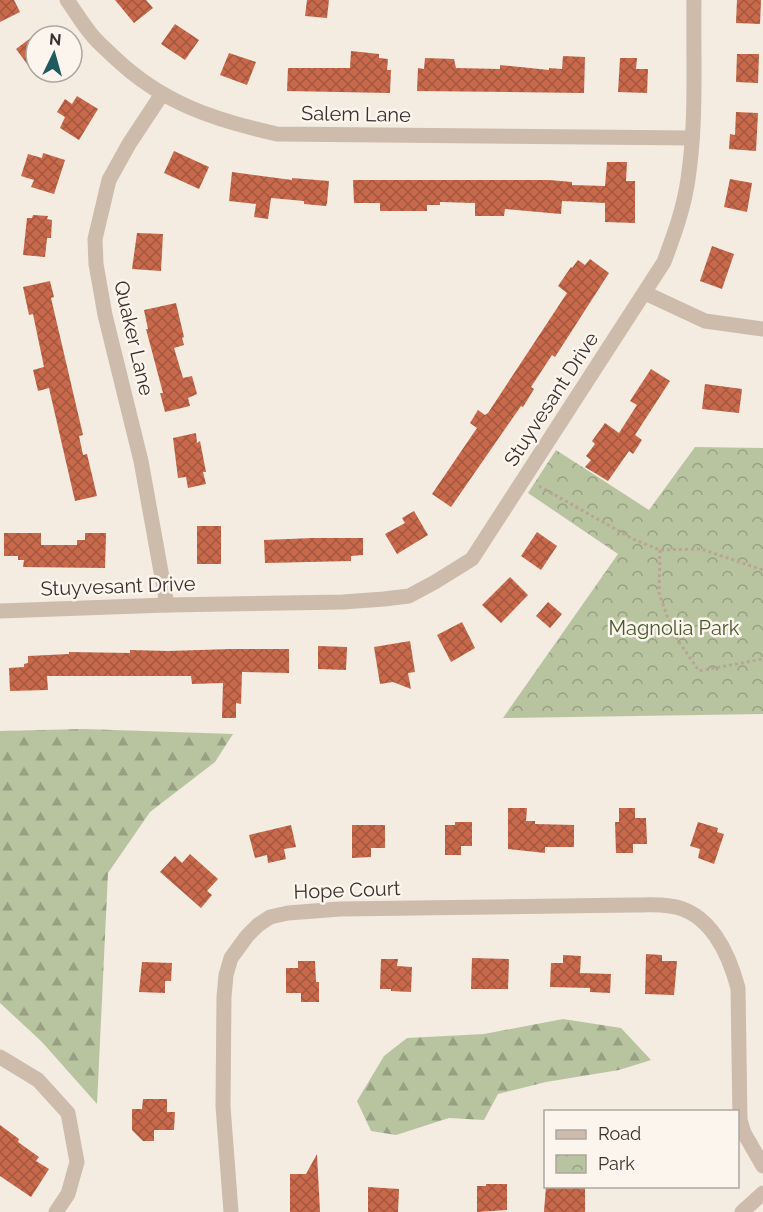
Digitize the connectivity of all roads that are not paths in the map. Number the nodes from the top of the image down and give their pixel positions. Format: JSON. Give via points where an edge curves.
{"nodes":[{"id":1,"x":67,"y":0,"type":"edge"},
{"id":2,"x":694,"y":0,"type":"edge"},
{"id":3,"x":162,"y":94,"type":"junction"},
{"id":4,"x":692,"y":138,"type":"junction"},
{"id":5,"x":645,"y":293,"type":"junction"},
{"id":6,"x":763,"y":329,"type":"edge"},
{"id":7,"x":167,"y":605,"type":"junction"},
{"id":8,"x":0,"y":611,"type":"edge"},
{"id":9,"x":0,"y":1057,"type":"edge"},
{"id":10,"x":763,"y":1166,"type":"edge"},
{"id":11,"x":763,"y":1193,"type":"edge"},
{"id":12,"x":56,"y":1212,"type":"edge"},
{"id":13,"x":231,"y":1212,"type":"edge"},
{"id":14,"x":742,"y":1212,"type":"edge"}],
"edges":[{"from":1,"to":3,"type":"street","name":"Salem Lane","via":[[92,36],[127,69]]},
{"from":2,"to":4,"type":"street","name":"Stuyvesant Drive"},
{"from":3,"to":4,"type":"street","name":"Salem Lane","via":[[230,124],[277,134]]},
{"from":3,"to":7,"type":"street","name":"Quaker Lane","via":[[109,180],[95,239],[105,315],[141,461]]},
{"from":4,"to":5,"type":"street","name":"Stuyvesant Drive","via":[[680,218],[664,262]]},
{"from":5,"to":6,"type":"street","via":[[705,321]]},
{"from":5,"to":7,"type":"street","name":"Stuyvesant Drive","via":[[472,559],[408,596],[343,603]]},
{"from":7,"to":8,"type":"street","name":"Stuyvesant Drive"},
{"from":9,"to":12,"type":"street","via":[[38,1080],[68,1113],[77,1162],[68,1194]]},
{"from":10,"to":13,"type":"street","name":"Hope Court","via":[[740,1120],[735,979],[724,949],[699,917],[671,906],[632,904],[288,913],[270,917],[247,936],[231,958],[226,975],[223,1106]]},
{"from":11,"to":14,"type":"street"}]}
